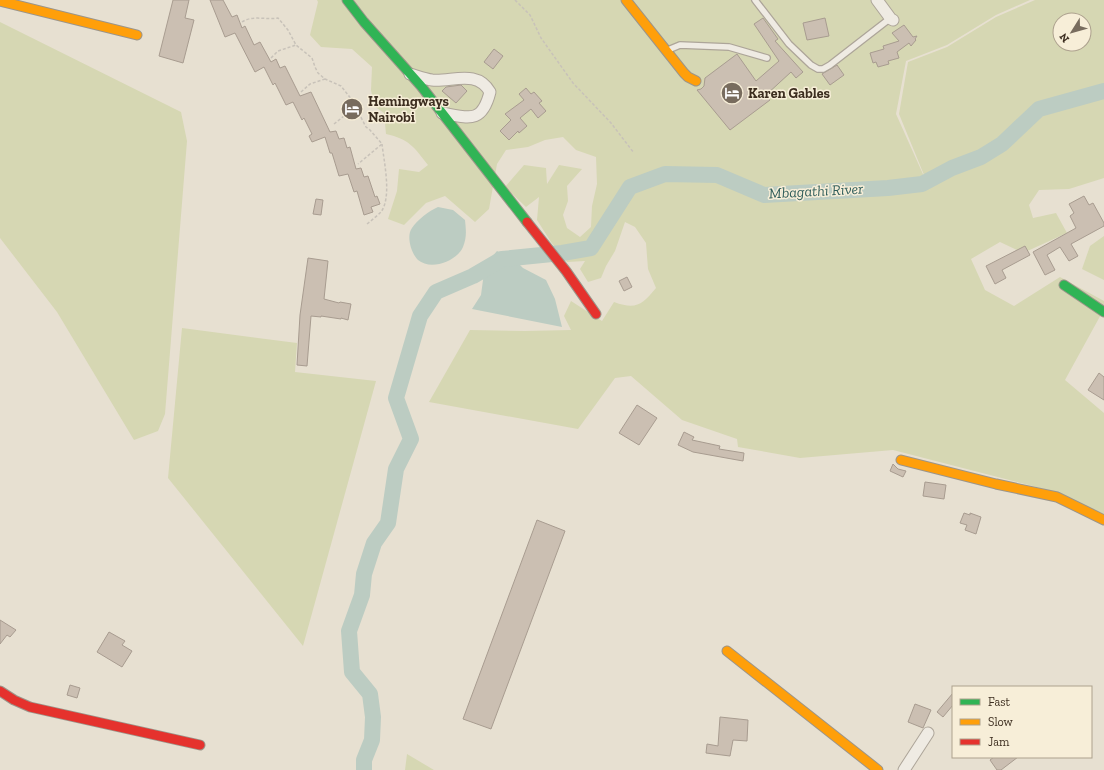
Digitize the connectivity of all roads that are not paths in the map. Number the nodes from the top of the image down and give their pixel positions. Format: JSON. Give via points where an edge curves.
{"nodes":[{"id":1,"x":347,"y":0,"type":"edge"},
{"id":2,"x":626,"y":0,"type":"edge"},
{"id":3,"x":755,"y":0,"type":"edge"},
{"id":4,"x":877,"y":0,"type":"edge"},
{"id":5,"x":0,"y":1,"type":"edge"},
{"id":6,"x":892,"y":20,"type":"joint"},
{"id":7,"x":137,"y":36,"type":"dead end"},
{"id":8,"x":666,"y":51,"type":"junction"},
{"id":9,"x":767,"y":58,"type":"dead end"},
{"id":10,"x":410,"y":74,"type":"junction"},
{"id":11,"x":696,"y":81,"type":"dead end"},
{"id":12,"x":442,"y":113,"type":"junction"},
{"id":13,"x":1064,"y":285,"type":"dead end"},
{"id":14,"x":1104,"y":312,"type":"edge"},
{"id":15,"x":596,"y":314,"type":"dead end"},
{"id":16,"x":901,"y":460,"type":"dead end"},
{"id":17,"x":1104,"y":520,"type":"edge"},
{"id":18,"x":727,"y":651,"type":"dead end"},
{"id":19,"x":0,"y":691,"type":"edge"},
{"id":20,"x":928,"y":734,"type":"dead end"},
{"id":21,"x":200,"y":745,"type":"dead end"},
{"id":22,"x":878,"y":770,"type":"edge"},
{"id":23,"x":904,"y":770,"type":"edge"}],
"edges":[{"from":1,"to":10,"type":"street"},
{"from":2,"to":8,"type":"street"},
{"from":3,"to":6,"type":"lane","via":[[789,44],[818,69],[830,65],[888,20]]},
{"from":4,"to":6,"type":"street"},
{"from":5,"to":7,"type":"street"},
{"from":8,"to":9,"type":"lane","via":[[680,45],[729,47]]},
{"from":8,"to":11,"type":"street","via":[[688,77]]},
{"from":10,"to":12,"type":"street"},
{"from":10,"to":12,"type":"street","via":[[432,80],[478,80],[486,85],[490,92],[486,106],[478,115],[466,118]]},
{"from":12,"to":15,"type":"street","via":[[566,271]]},
{"from":13,"to":14,"type":"street"},
{"from":16,"to":17,"type":"street","via":[[1057,497]]},
{"from":18,"to":22,"type":"street"},
{"from":19,"to":21,"type":"street","via":[[30,707]]},
{"from":20,"to":23,"type":"street"}]}
